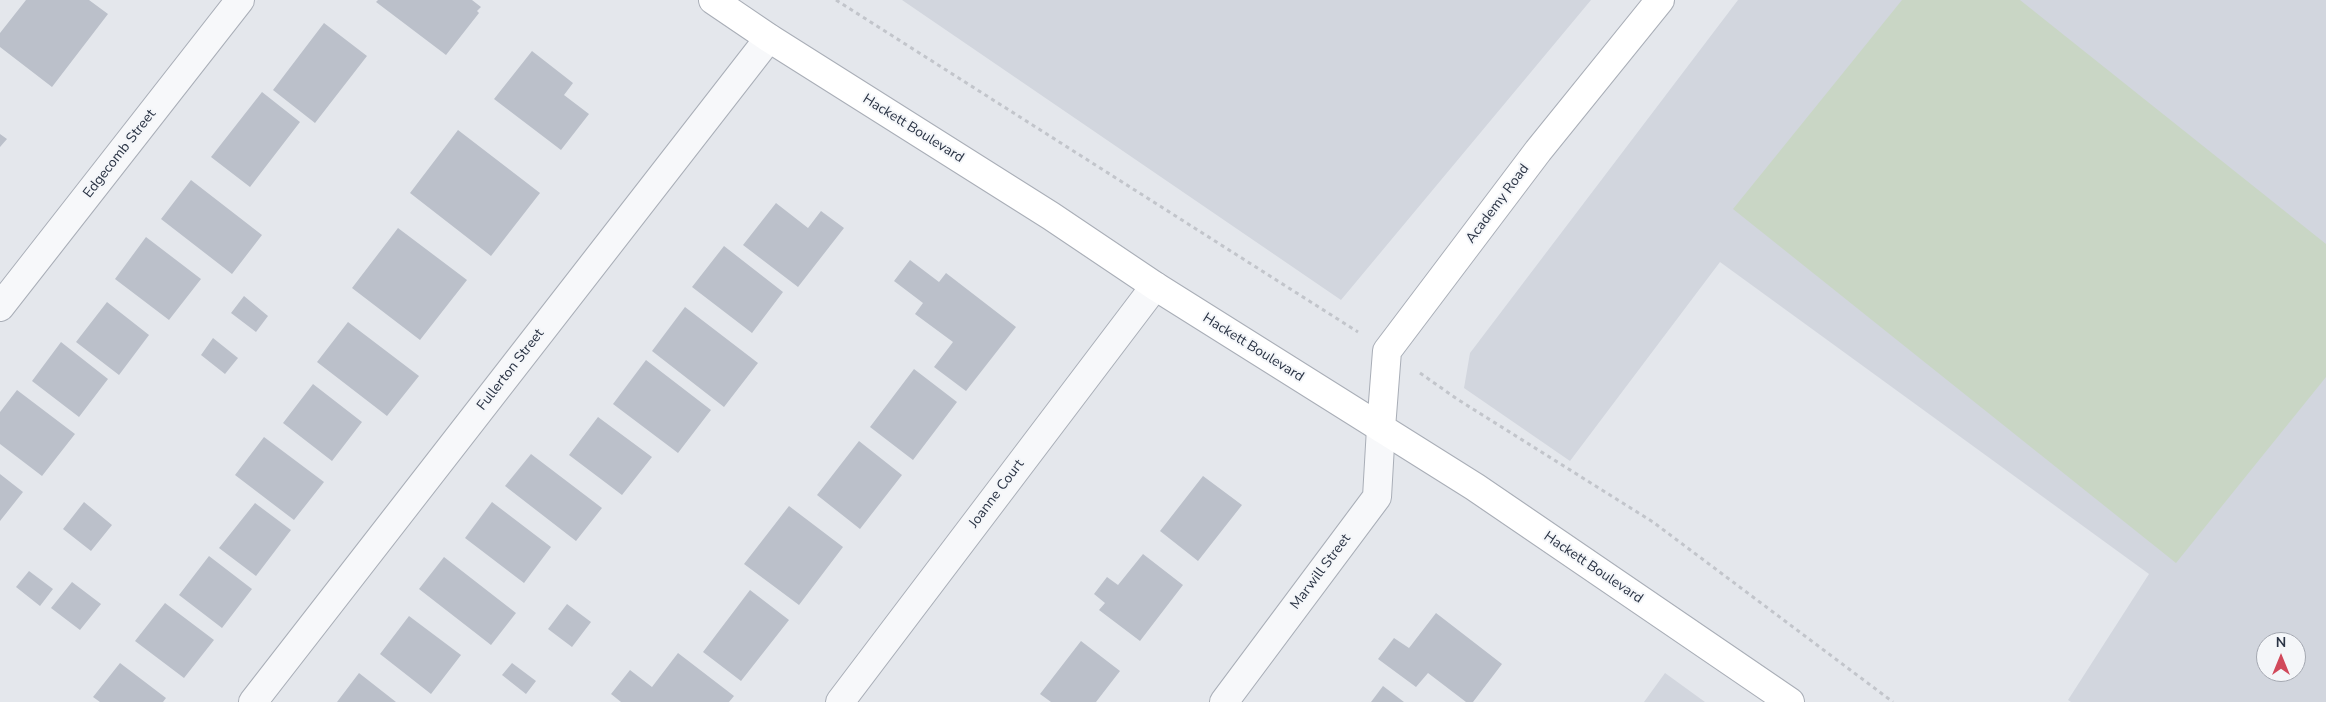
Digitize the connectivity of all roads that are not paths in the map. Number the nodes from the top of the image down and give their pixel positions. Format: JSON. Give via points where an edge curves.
{"nodes":[{"id":1,"x":240,"y":0,"type":"edge"},
{"id":2,"x":713,"y":0,"type":"edge"},
{"id":3,"x":1660,"y":0,"type":"edge"},
{"id":4,"x":769,"y":38,"type":"junction"},
{"id":5,"x":1155,"y":286,"type":"junction"},
{"id":6,"x":0,"y":307,"type":"edge"},
{"id":7,"x":1381,"y":428,"type":"junction"},
{"id":8,"x":254,"y":702,"type":"edge"},
{"id":9,"x":840,"y":702,"type":"edge"},
{"id":10,"x":1224,"y":702,"type":"edge"},
{"id":11,"x":1790,"y":702,"type":"edge"}],
"edges":[{"from":1,"to":6,"type":"street","name":"Edgecomb Street"},
{"from":2,"to":4,"type":"street","name":"Hackett Boulevard"},
{"from":3,"to":7,"type":"street","name":"Academy Road","via":[[1538,151],[1387,351]]},
{"from":4,"to":5,"type":"street","name":"Hackett Boulevard","via":[[1051,216]]},
{"from":4,"to":8,"type":"street","name":"Fullerton Street"},
{"from":5,"to":7,"type":"street","name":"Hackett Boulevard"},
{"from":5,"to":9,"type":"street","name":"Joanne Court"},
{"from":7,"to":10,"type":"street","name":"Marwill Street","via":[[1377,497]]},
{"from":7,"to":11,"type":"street","name":"Hackett Boulevard","via":[[1475,487]]}]}
